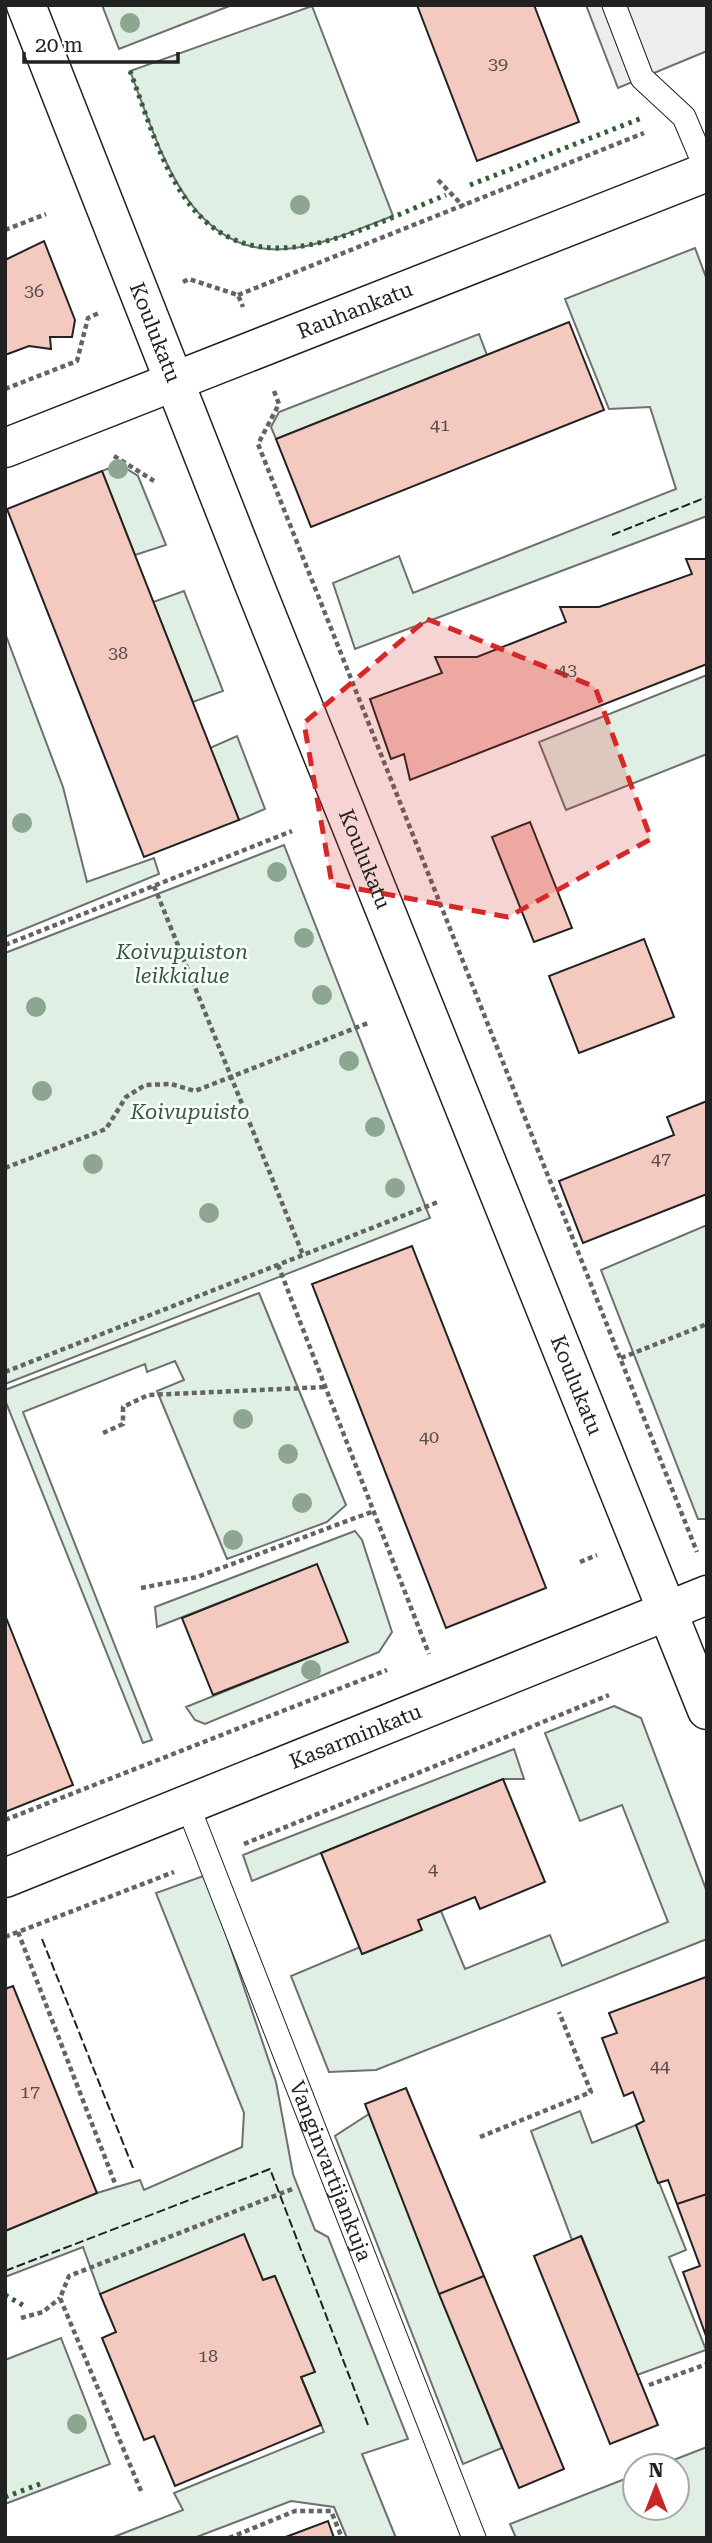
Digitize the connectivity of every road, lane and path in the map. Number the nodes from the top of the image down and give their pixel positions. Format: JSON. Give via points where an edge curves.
{"nodes":[{"id":1,"x":26,"y":5,"type":"edge"},
{"id":2,"x":614,"y":5,"type":"edge"},
{"id":3,"x":684,"y":117,"type":"junction"},
{"id":4,"x":707,"y":172,"type":"edge"},
{"id":5,"x":438,"y":180,"type":"dead end"},
{"id":6,"x":464,"y":207,"type":"junction"},
{"id":7,"x":46,"y":214,"type":"dead end"},
{"id":8,"x":5,"y":230,"type":"edge"},
{"id":9,"x":238,"y":295,"type":"dead end"},
{"id":10,"x":88,"y":318,"type":"dead end"},
{"id":11,"x":175,"y":381,"type":"junction"},
{"id":12,"x":5,"y":389,"type":"edge"},
{"id":13,"x":258,"y":444,"type":"dead end"},
{"id":14,"x":5,"y":448,"type":"edge"},
{"id":15,"x":115,"y":456,"type":"dead end"},
{"id":16,"x":153,"y":481,"type":"dead end"},
{"id":17,"x":292,"y":831,"type":"dead end"},
{"id":18,"x":154,"y":886,"type":"junction"},
{"id":19,"x":5,"y":945,"type":"edge"},
{"id":20,"x":368,"y":1023,"type":"dead end"},
{"id":21,"x":231,"y":1076,"type":"junction"},
{"id":22,"x":5,"y":1168,"type":"edge"},
{"id":23,"x":438,"y":1202,"type":"dead end"},
{"id":24,"x":303,"y":1255,"type":"junction"},
{"id":25,"x":278,"y":1265,"type":"junction"},
{"id":26,"x":707,"y":1324,"type":"edge"},
{"id":27,"x":621,"y":1358,"type":"junction"},
{"id":28,"x":5,"y":1369,"type":"edge"},
{"id":29,"x":326,"y":1387,"type":"junction"},
{"id":30,"x":103,"y":1433,"type":"dead end"},
{"id":31,"x":374,"y":1511,"type":"junction"},
{"id":32,"x":704,"y":1580,"type":"edge"},
{"id":33,"x":141,"y":1588,"type":"dead end"},
{"id":34,"x":665,"y":1612,"type":"junction"},
{"id":35,"x":442,"y":1648,"type":"dead end"},
{"id":36,"x":429,"y":1654,"type":"junction"},
{"id":37,"x":416,"y":1659,"type":"dead end"},
{"id":38,"x":391,"y":1669,"type":"dead end"},
{"id":39,"x":609,"y":1695,"type":"dead end"},
{"id":40,"x":707,"y":1710,"type":"edge"},
{"id":41,"x":188,"y":1806,"type":"junction"},
{"id":42,"x":5,"y":1820,"type":"edge"},
{"id":43,"x":209,"y":1858,"type":"junction"},
{"id":44,"x":5,"y":1878,"type":"edge"},
{"id":45,"x":18,"y":1932,"type":"junction"},
{"id":46,"x":5,"y":1937,"type":"edge"},
{"id":47,"x":559,"y":2012,"type":"dead end"},
{"id":48,"x":480,"y":2137,"type":"dead end"},
{"id":49,"x":332,"y":2174,"type":"junction"},
{"id":50,"x":116,"y":2186,"type":"dead end"},
{"id":51,"x":60,"y":2298,"type":"junction"},
{"id":52,"x":21,"y":2318,"type":"dead end"},
{"id":53,"x":707,"y":2364,"type":"edge"},
{"id":54,"x":649,"y":2385,"type":"dead end"},
{"id":55,"x":141,"y":2491,"type":"dead end"},
{"id":56,"x":229,"y":2538,"type":"edge"},
{"id":57,"x":342,"y":2538,"type":"edge"},
{"id":58,"x":474,"y":2538,"type":"edge"}],
"edges":[{"from":1,"to":11,"type":"main road","name":"Koulukatu"},
{"from":2,"to":3,"type":"lane","via":[[642,78]]},
{"from":3,"to":4,"type":"lane"},
{"from":3,"to":6,"type":"path"},
{"from":4,"to":11,"type":"main road","name":"Rauhankatu"},
{"from":5,"to":6,"type":"path"},
{"from":6,"to":9,"type":"path"},
{"from":7,"to":8,"type":"path"},
{"from":10,"to":12,"type":"path","via":[[78,361]]},
{"from":11,"to":14,"type":"main road","name":"Rauhankatu"},
{"from":11,"to":34,"type":"main road","name":"Koulukatu"},
{"from":13,"to":27,"type":"path"},
{"from":15,"to":16,"type":"path"},
{"from":17,"to":18,"type":"path"},
{"from":18,"to":19,"type":"path"},
{"from":18,"to":21,"type":"path"},
{"from":20,"to":21,"type":"path"},
{"from":21,"to":22,"type":"path","via":[[195,1091],[172,1084],[145,1085],[126,1097],[106,1129]]},
{"from":21,"to":24,"type":"path"},
{"from":23,"to":24,"type":"path"},
{"from":24,"to":25,"type":"path"},
{"from":25,"to":28,"type":"path"},
{"from":25,"to":29,"type":"path"},
{"from":26,"to":27,"type":"path"},
{"from":27,"to":32,"type":"path"},
{"from":29,"to":30,"type":"path","via":[[148,1395],[123,1407],[123,1424]]},
{"from":29,"to":31,"type":"path"},
{"from":31,"to":33,"type":"path","via":[[197,1577]]},
{"from":31,"to":36,"type":"path"},
{"from":32,"to":34,"type":"main road","name":"Kasarminkatu"},
{"from":34,"to":40,"type":"main road","name":"Koulukatu"},
{"from":34,"to":41,"type":"main road","name":"Kasarminkatu"},
{"from":35,"to":36,"type":"path"},
{"from":36,"to":37,"type":"path"},
{"from":38,"to":42,"type":"path"},
{"from":39,"to":43,"type":"path"},
{"from":41,"to":43,"type":"lane","name":"Vanginvartijankuja"},
{"from":41,"to":44,"type":"main road","name":"Kasarminkatu"},
{"from":43,"to":45,"type":"path"},
{"from":43,"to":49,"type":"lane","name":"Vanginvartijankuja"},
{"from":45,"to":46,"type":"path"},
{"from":45,"to":50,"type":"path"},
{"from":47,"to":48,"type":"path","via":[[591,2092]]},
{"from":49,"to":51,"type":"path","via":[[69,2276]]},
{"from":49,"to":58,"type":"lane","name":"Vanginvartijankuja"},
{"from":51,"to":52,"type":"path","via":[[43,2312]]},
{"from":51,"to":55,"type":"path"},
{"from":53,"to":54,"type":"path"},
{"from":56,"to":57,"type":"path","via":[[295,2511],[331,2511]]}]}
